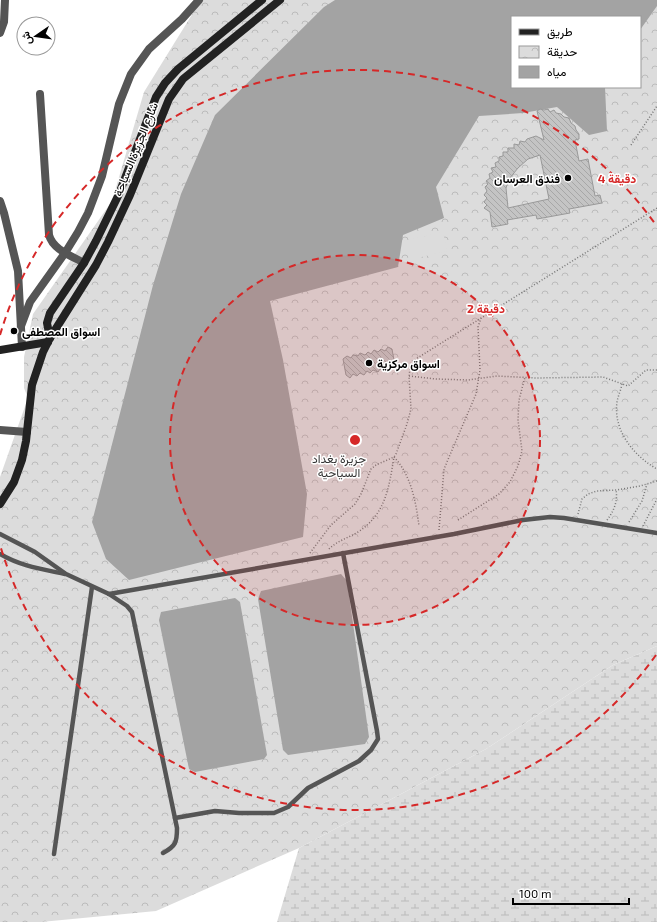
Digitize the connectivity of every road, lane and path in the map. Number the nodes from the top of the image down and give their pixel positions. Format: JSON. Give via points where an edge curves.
{"nodes":[{"id":1,"x":5,"y":0,"type":"edge"},
{"id":2,"x":199,"y":0,"type":"edge"},
{"id":3,"x":262,"y":0,"type":"edge"},
{"id":4,"x":280,"y":0,"type":"edge"},
{"id":5,"x":0,"y":33,"type":"edge"},
{"id":6,"x":40,"y":94,"type":"dead end"},
{"id":7,"x":657,"y":106,"type":"edge"},
{"id":8,"x":631,"y":145,"type":"dead end"},
{"id":9,"x":0,"y":201,"type":"edge"},
{"id":10,"x":657,"y":208,"type":"edge"},
{"id":11,"x":65,"y":253,"type":"junction"},
{"id":12,"x":84,"y":263,"type":"junction"},
{"id":13,"x":481,"y":318,"type":"junction"},
{"id":14,"x":21,"y":326,"type":"junction"},
{"id":15,"x":49,"y":340,"type":"junction"},
{"id":16,"x":22,"y":347,"type":"junction"},
{"id":17,"x":0,"y":350,"type":"edge"},
{"id":18,"x":657,"y":370,"type":"edge"},
{"id":19,"x":409,"y":376,"type":"junction"},
{"id":20,"x":525,"y":377,"type":"junction"},
{"id":21,"x":479,"y":378,"type":"junction"},
{"id":22,"x":622,"y":384,"type":"junction"},
{"id":23,"x":0,"y":430,"type":"edge"},
{"id":24,"x":27,"y":432,"type":"junction"},
{"id":25,"x":394,"y":457,"type":"junction"},
{"id":26,"x":657,"y":469,"type":"edge"},
{"id":27,"x":657,"y":481,"type":"edge"},
{"id":28,"x":647,"y":484,"type":"junction"},
{"id":29,"x":616,"y":490,"type":"junction"},
{"id":30,"x":657,"y":499,"type":"edge"},
{"id":31,"x":0,"y":504,"type":"edge"},
{"id":32,"x":458,"y":520,"type":"dead end"},
{"id":33,"x":577,"y":520,"type":"junction"},
{"id":34,"x":602,"y":524,"type":"junction"},
{"id":35,"x":419,"y":526,"type":"dead end"},
{"id":36,"x":626,"y":528,"type":"junction"},
{"id":37,"x":641,"y":530,"type":"junction"},
{"id":38,"x":657,"y":533,"type":"edge"},
{"id":39,"x":0,"y":534,"type":"edge"},
{"id":40,"x":439,"y":536,"type":"junction"},
{"id":41,"x":343,"y":553,"type":"junction"},
{"id":42,"x":0,"y":554,"type":"edge"},
{"id":43,"x":323,"y":557,"type":"junction"},
{"id":44,"x":304,"y":560,"type":"junction"},
{"id":45,"x":66,"y":574,"type":"junction"},
{"id":46,"x":92,"y":587,"type":"junction"},
{"id":47,"x":109,"y":594,"type":"junction"},
{"id":48,"x":175,"y":818,"type":"junction"},
{"id":49,"x":163,"y":853,"type":"dead end"},
{"id":50,"x":54,"y":854,"type":"dead end"}],
"edges":[{"from":1,"to":5,"type":"street","via":[[4,22]]},
{"from":2,"to":11,"type":"street","via":[[149,49],[131,74],[119,104],[97,190],[84,222]]},
{"from":3,"to":12,"type":"main road","name":"شارع الجزيرة السياحة","via":[[178,69],[160,90],[119,194]]},
{"from":4,"to":15,"type":"main road","name":"شارع الجزيرة السياحة","via":[[192,71],[175,88],[108,242]]},
{"from":6,"to":11,"type":"street","via":[[49,235],[53,244]]},
{"from":7,"to":8,"type":"path"},
{"from":9,"to":14,"type":"street","via":[[18,271]]},
{"from":10,"to":13,"type":"path"},
{"from":11,"to":12,"type":"street"},
{"from":11,"to":14,"type":"street","via":[[30,302]]},
{"from":12,"to":15,"type":"main road","name":"شارع الجزيرة السياحة","via":[[50,313],[47,323]]},
{"from":13,"to":19,"type":"path","via":[[411,362]]},
{"from":13,"to":21,"type":"path","via":[[478,327],[481,362]]},
{"from":14,"to":16,"type":"street"},
{"from":15,"to":16,"type":"main road"},
{"from":15,"to":24,"type":"main road","name":"شارع الجزيرة السياحة","via":[[38,363],[32,385]]},
{"from":16,"to":17,"type":"main road"},
{"from":18,"to":22,"type":"path","via":[[646,370],[628,386]]},
{"from":19,"to":21,"type":"path"},
{"from":19,"to":25,"type":"path","via":[[411,409]]},
{"from":20,"to":21,"type":"path"},
{"from":20,"to":22,"type":"path","via":[[603,377]]},
{"from":20,"to":32,"type":"path","via":[[519,400],[518,420],[522,451],[518,466],[500,494]]},
{"from":21,"to":40,"type":"path","via":[[474,399],[444,469]]},
{"from":22,"to":26,"type":"path","via":[[617,404],[619,426],[626,442]]},
{"from":23,"to":24,"type":"street"},
{"from":24,"to":31,"type":"main road","name":"شارع الجزيرة السياحة","via":[[19,471]]},
{"from":25,"to":35,"type":"path","via":[[400,463],[411,486]]},
{"from":25,"to":43,"type":"path","via":[[387,495],[380,509],[360,531],[335,544]]},
{"from":25,"to":44,"type":"path","via":[[370,469],[355,504],[331,525]]},
{"from":27,"to":28,"type":"path"},
{"from":28,"to":29,"type":"path"},
{"from":28,"to":36,"type":"path","via":[[642,501]]},
{"from":29,"to":33,"type":"path","via":[[588,494],[582,500]]},
{"from":29,"to":34,"type":"path","via":[[614,508]]},
{"from":30,"to":37,"type":"path"},
{"from":33,"to":34,"type":"lane"},
{"from":33,"to":40,"type":"lane","via":[[550,517],[523,520]]},
{"from":34,"to":36,"type":"lane"},
{"from":36,"to":37,"type":"lane"},
{"from":37,"to":38,"type":"lane"},
{"from":39,"to":45,"type":"lane","via":[[35,552]]},
{"from":40,"to":41,"type":"lane"},
{"from":41,"to":43,"type":"lane"},
{"from":41,"to":48,"type":"lane","via":[[378,739],[359,761],[308,788],[288,807],[274,813],[215,811]]},
{"from":42,"to":45,"type":"lane","via":[[28,567]]},
{"from":43,"to":44,"type":"lane"},
{"from":44,"to":47,"type":"lane"},
{"from":45,"to":46,"type":"lane"},
{"from":46,"to":47,"type":"lane"},
{"from":46,"to":50,"type":"lane"},
{"from":47,"to":48,"type":"lane","via":[[132,612]]},
{"from":48,"to":49,"type":"lane","via":[[177,840]]}]}
